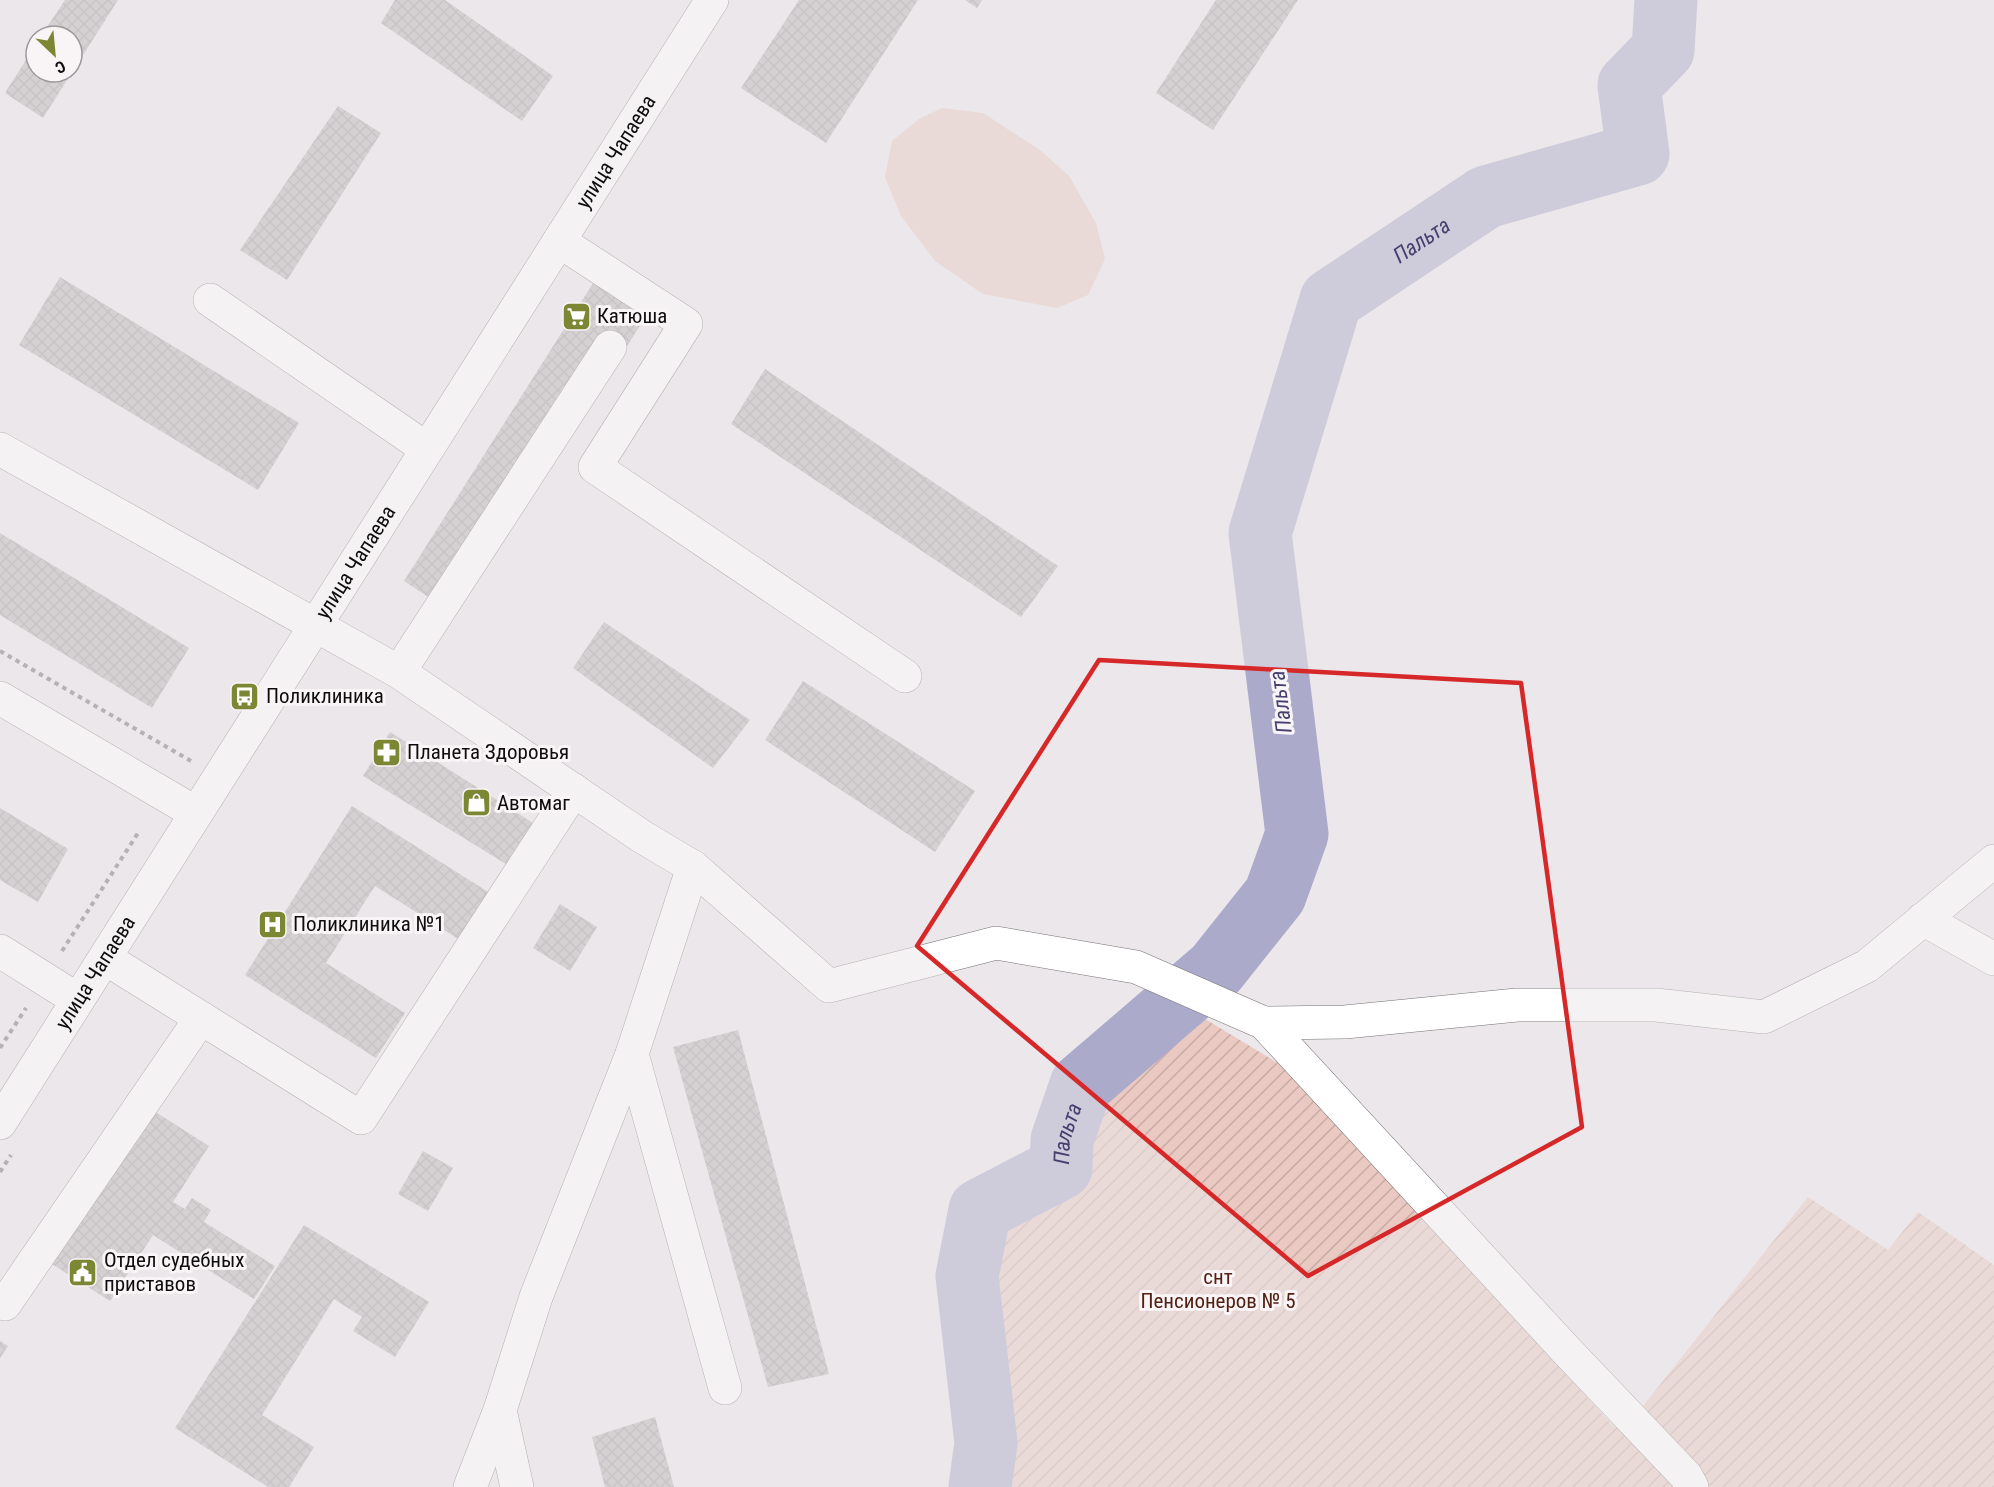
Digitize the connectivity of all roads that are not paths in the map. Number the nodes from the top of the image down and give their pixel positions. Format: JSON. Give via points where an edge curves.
{"nodes":[{"id":1,"x":712,"y":0,"type":"edge"},
{"id":2,"x":559,"y":241,"type":"junction"},
{"id":3,"x":210,"y":300,"type":"dead end"},
{"id":4,"x":610,"y":347,"type":"dead end"},
{"id":5,"x":0,"y":449,"type":"edge"},
{"id":6,"x":427,"y":449,"type":"junction"},
{"id":7,"x":316,"y":625,"type":"junction"},
{"id":8,"x":399,"y":672,"type":"junction"},
{"id":9,"x":904,"y":676,"type":"dead end"},
{"id":10,"x":0,"y":698,"type":"edge"},
{"id":11,"x":574,"y":790,"type":"junction"},
{"id":12,"x":196,"y":813,"type":"junction"},
{"id":13,"x":1994,"y":861,"type":"edge"},
{"id":14,"x":693,"y":867,"type":"junction"},
{"id":15,"x":1923,"y":920,"type":"junction"},
{"id":16,"x":0,"y":951,"type":"edge"},
{"id":17,"x":105,"y":958,"type":"junction"},
{"id":18,"x":1994,"y":959,"type":"edge"},
{"id":19,"x":78,"y":1000,"type":"junction"},
{"id":20,"x":201,"y":1018,"type":"junction"},
{"id":21,"x":1264,"y":1023,"type":"junction"},
{"id":22,"x":632,"y":1054,"type":"junction"},
{"id":23,"x":0,"y":1123,"type":"edge"},
{"id":24,"x":0,"y":1300,"type":"edge"},
{"id":25,"x":725,"y":1388,"type":"dead end"},
{"id":26,"x":500,"y":1410,"type":"junction"},
{"id":27,"x":470,"y":1487,"type":"edge"},
{"id":28,"x":517,"y":1487,"type":"edge"},
{"id":29,"x":1692,"y":1487,"type":"edge"}],
"edges":[{"from":1,"to":2,"type":"street","name":"улица Чапаева"},
{"from":2,"to":6,"type":"street","name":"улица Чапаева"},
{"from":2,"to":9,"type":"street","via":[[686,324],[595,467]]},
{"from":3,"to":6,"type":"street"},
{"from":4,"to":8,"type":"street"},
{"from":5,"to":7,"type":"street"},
{"from":6,"to":7,"type":"street","name":"улица Чапаева"},
{"from":7,"to":8,"type":"street"},
{"from":7,"to":12,"type":"street","name":"улица Чапаева"},
{"from":8,"to":11,"type":"street"},
{"from":10,"to":12,"type":"street"},
{"from":11,"to":14,"type":"street"},
{"from":11,"to":20,"type":"street","via":[[361,1118]]},
{"from":12,"to":17,"type":"street","name":"улица Чапаева"},
{"from":13,"to":15,"type":"street"},
{"from":14,"to":21,"type":"street","via":[[829,986],[996,943],[1136,967]]},
{"from":14,"to":22,"type":"street"},
{"from":15,"to":18,"type":"street"},
{"from":15,"to":21,"type":"street","via":[[1867,966],[1764,1017],[1656,1005],[1517,1005],[1345,1022]]},
{"from":16,"to":19,"type":"street"},
{"from":17,"to":19,"type":"street","name":"улица Чапаева"},
{"from":17,"to":20,"type":"street"},
{"from":19,"to":23,"type":"street","name":"улица Чапаева"},
{"from":20,"to":24,"type":"street","via":[[5,1304]]},
{"from":21,"to":29,"type":"street","via":[[1686,1476]]},
{"from":22,"to":25,"type":"street"},
{"from":22,"to":26,"type":"street","via":[[536,1297]]},
{"from":26,"to":27,"type":"street"},
{"from":26,"to":28,"type":"street"}]}
